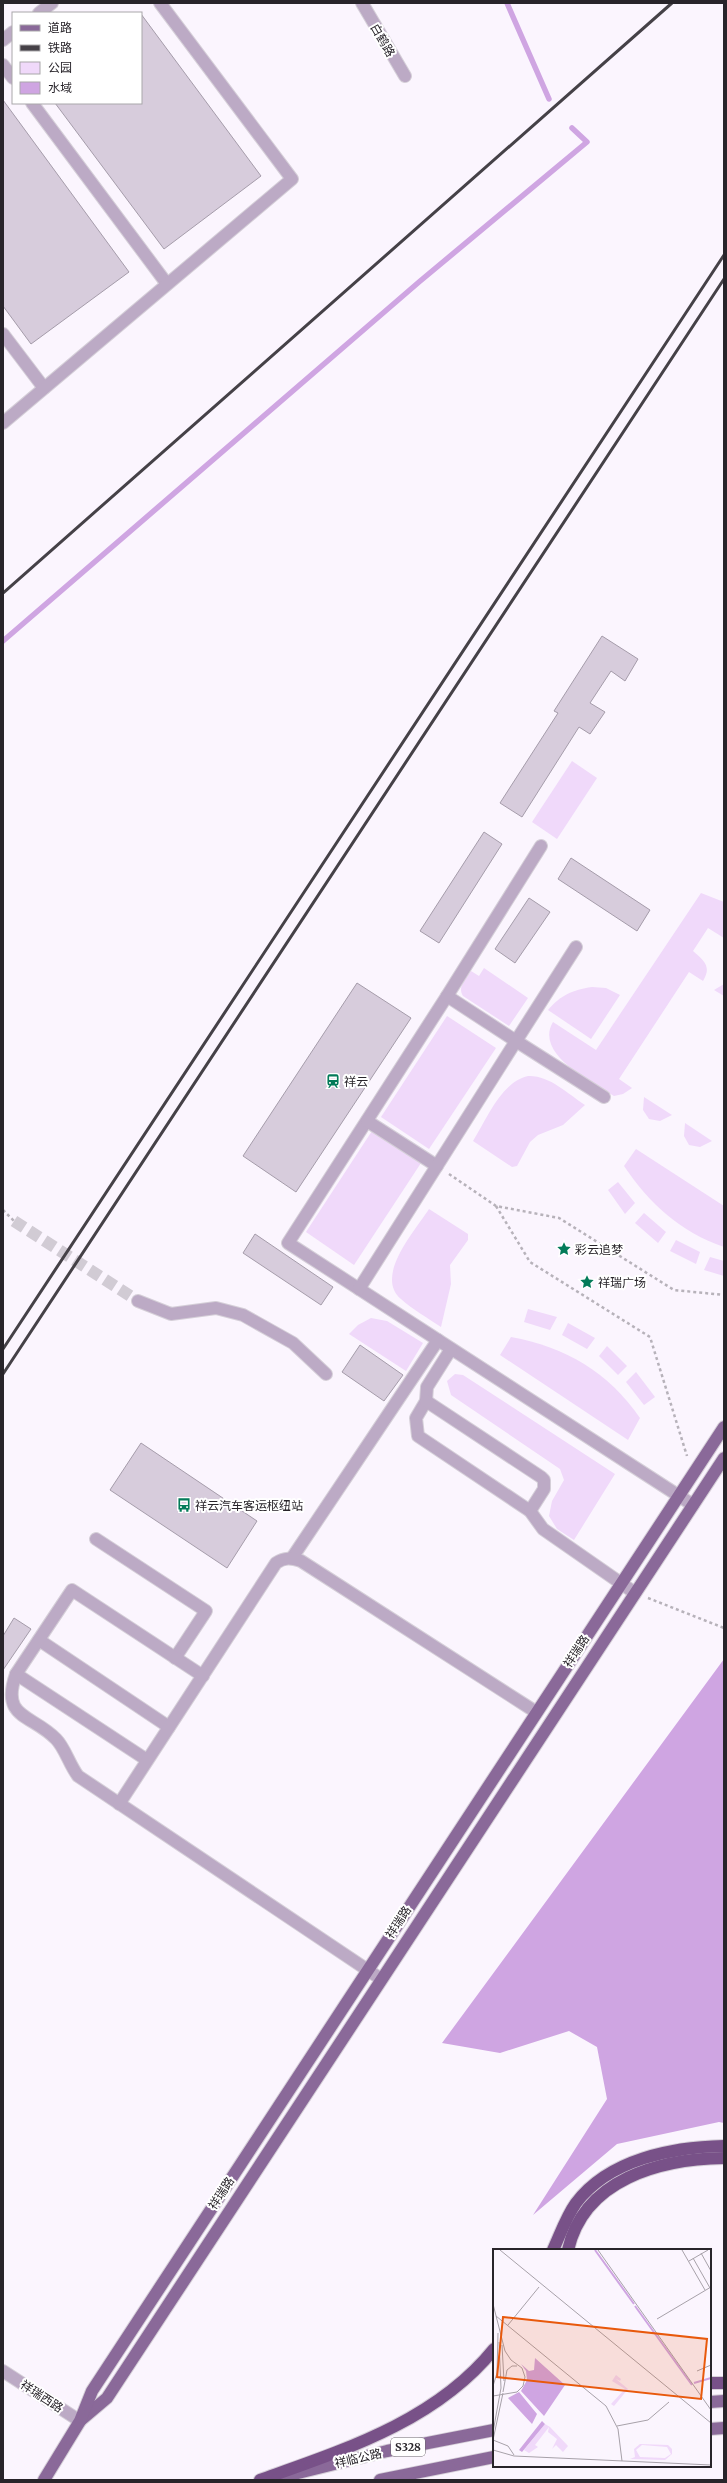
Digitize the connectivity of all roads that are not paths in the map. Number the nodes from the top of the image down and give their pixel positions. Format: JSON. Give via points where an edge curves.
{"nodes":[{"id":1,"x":52,"y":3,"type":"edge"},
{"id":2,"x":160,"y":3,"type":"edge"},
{"id":3,"x":362,"y":3,"type":"edge"},
{"id":4,"x":40,"y":12,"type":"edge"},
{"id":5,"x":12,"y":33,"type":"edge"},
{"id":6,"x":3,"y":40,"type":"edge"},
{"id":7,"x":3,"y":65,"type":"edge"},
{"id":8,"x":405,"y":76,"type":"dead end"},
{"id":9,"x":12,"y":77,"type":"edge"},
{"id":10,"x":33,"y":104,"type":"edge"},
{"id":11,"x":167,"y":284,"type":"junction"},
{"id":12,"x":3,"y":334,"type":"edge"},
{"id":13,"x":44,"y":388,"type":"junction"},
{"id":14,"x":3,"y":423,"type":"edge"},
{"id":15,"x":541,"y":846,"type":"dead end"},
{"id":16,"x":576,"y":948,"type":"dead end"},
{"id":17,"x":447,"y":996,"type":"junction"},
{"id":18,"x":516,"y":1041,"type":"junction"},
{"id":19,"x":604,"y":1097,"type":"dead end"},
{"id":20,"x":367,"y":1121,"type":"junction"},
{"id":21,"x":437,"y":1166,"type":"junction"},
{"id":22,"x":359,"y":1289,"type":"junction"},
{"id":23,"x":138,"y":1301,"type":"tunnel mouth"},
{"id":24,"x":438,"y":1340,"type":"junction"},
{"id":25,"x":451,"y":1349,"type":"junction"},
{"id":26,"x":326,"y":1374,"type":"dead end"},
{"id":27,"x":426,"y":1401,"type":"junction"},
{"id":28,"x":724,"y":1427,"type":"edge"},
{"id":29,"x":724,"y":1458,"type":"edge"},
{"id":30,"x":679,"y":1496,"type":"junction"},
{"id":31,"x":693,"y":1505,"type":"junction"},
{"id":32,"x":530,"y":1511,"type":"junction"},
{"id":33,"x":96,"y":1539,"type":"dead end"},
{"id":34,"x":292,"y":1558,"type":"junction"},
{"id":35,"x":621,"y":1583,"type":"junction"},
{"id":36,"x":635,"y":1593,"type":"junction"},
{"id":37,"x":39,"y":1640,"type":"junction"},
{"id":38,"x":175,"y":1658,"type":"junction"},
{"id":39,"x":16,"y":1674,"type":"junction"},
{"id":40,"x":203,"y":1676,"type":"junction"},
{"id":41,"x":536,"y":1712,"type":"junction"},
{"id":42,"x":169,"y":1727,"type":"junction"},
{"id":43,"x":148,"y":1760,"type":"junction"},
{"id":44,"x":119,"y":1804,"type":"junction"},
{"id":45,"x":366,"y":1970,"type":"junction"},
{"id":46,"x":381,"y":1979,"type":"junction"},
{"id":47,"x":724,"y":2146,"type":"edge"},
{"id":48,"x":724,"y":2158,"type":"edge"},
{"id":49,"x":554,"y":2249,"type":"edge"},
{"id":50,"x":568,"y":2249,"type":"edge"},
{"id":51,"x":493,"y":2350,"type":"edge"},
{"id":52,"x":3,"y":2371,"type":"edge"},
{"id":53,"x":711,"y":2383,"type":"edge"},
{"id":54,"x":724,"y":2384,"type":"edge"},
{"id":55,"x":724,"y":2401,"type":"edge"},
{"id":56,"x":711,"y":2402,"type":"edge"},
{"id":57,"x":80,"y":2421,"type":"junction"},
{"id":58,"x":724,"y":2428,"type":"edge"},
{"id":59,"x":711,"y":2429,"type":"edge"},
{"id":60,"x":493,"y":2430,"type":"edge"},
{"id":61,"x":493,"y":2457,"type":"edge"},
{"id":62,"x":44,"y":2480,"type":"edge"},
{"id":63,"x":260,"y":2480,"type":"edge"},
{"id":64,"x":270,"y":2480,"type":"edge"},
{"id":65,"x":380,"y":2480,"type":"edge"}],
"edges":[{"from":1,"to":4,"type":"street"},
{"from":2,"to":11,"type":"street","via":[[292,179]]},
{"from":3,"to":8,"type":"street","name":"白鹤路"},
{"from":5,"to":6,"type":"street"},
{"from":7,"to":9,"type":"street"},
{"from":10,"to":11,"type":"street"},
{"from":11,"to":13,"type":"street"},
{"from":12,"to":13,"type":"street"},
{"from":13,"to":14,"type":"street"},
{"from":15,"to":17,"type":"street"},
{"from":16,"to":18,"type":"street"},
{"from":17,"to":18,"type":"street"},
{"from":17,"to":20,"type":"street"},
{"from":18,"to":19,"type":"street"},
{"from":18,"to":21,"type":"street"},
{"from":20,"to":21,"type":"street"},
{"from":20,"to":22,"type":"street","via":[[288,1243]]},
{"from":21,"to":22,"type":"street"},
{"from":22,"to":24,"type":"street"},
{"from":23,"to":26,"type":"street","via":[[172,1314],[216,1308],[243,1315],[293,1343]]},
{"from":24,"to":25,"type":"street"},
{"from":24,"to":34,"type":"street"},
{"from":25,"to":27,"type":"street","via":[[429,1382]]},
{"from":25,"to":30,"type":"street"},
{"from":27,"to":32,"type":"street","via":[[416,1418],[418,1436]]},
{"from":27,"to":32,"type":"street","via":[[544,1480],[544,1489]]},
{"from":28,"to":30,"type":"main road","name":"祥瑞路"},
{"from":29,"to":31,"type":"main road","name":"祥瑞路"},
{"from":30,"to":31,"type":"street"},
{"from":30,"to":35,"type":"main road","name":"祥瑞路"},
{"from":31,"to":36,"type":"main road","name":"祥瑞路"},
{"from":32,"to":35,"type":"street","via":[[543,1529]]},
{"from":33,"to":38,"type":"street","via":[[206,1611]]},
{"from":34,"to":40,"type":"street","via":[[276,1563]]},
{"from":34,"to":41,"type":"street","via":[[301,1561]]},
{"from":35,"to":36,"type":"street"},
{"from":35,"to":41,"type":"main road","name":"祥瑞路"},
{"from":36,"to":46,"type":"main road","name":"祥瑞路"},
{"from":37,"to":38,"type":"street","via":[[72,1590]]},
{"from":37,"to":39,"type":"street"},
{"from":37,"to":42,"type":"street"},
{"from":38,"to":40,"type":"street"},
{"from":39,"to":43,"type":"street"},
{"from":39,"to":44,"type":"street","via":[[11,1687],[11,1699],[15,1710],[56,1738],[64,1750],[68,1764],[78,1776]]},
{"from":40,"to":42,"type":"street"},
{"from":41,"to":45,"type":"main road","name":"祥瑞路"},
{"from":42,"to":43,"type":"street"},
{"from":43,"to":44,"type":"street"},
{"from":44,"to":45,"type":"street"},
{"from":45,"to":46,"type":"street"},
{"from":45,"to":57,"type":"main road","name":"祥瑞路","via":[[92,2391]]},
{"from":46,"to":57,"type":"main road","name":"祥瑞路","via":[[107,2398]]},
{"from":47,"to":49,"type":"highway","via":[[661,2154],[637,2160],[607,2175],[590,2188],[577,2203]]},
{"from":48,"to":50,"type":"highway","via":[[663,2165],[613,2185],[598,2196],[581,2217]]},
{"from":51,"to":63,"type":"highway","via":[[448,2394],[407,2420],[339,2451]]},
{"from":52,"to":57,"type":"street","name":"祥瑞西路"},
{"from":53,"to":54,"type":"highway"},
{"from":55,"to":56,"type":"main road"},
{"from":57,"to":62,"type":"main road","name":"祥瑞路"},
{"from":58,"to":59,"type":"main road"},
{"from":60,"to":64,"type":"main road","name":"祥临公路","number":"S328","via":[[387,2451]]},
{"from":61,"to":65,"type":"main road","number":"S328"}]}
